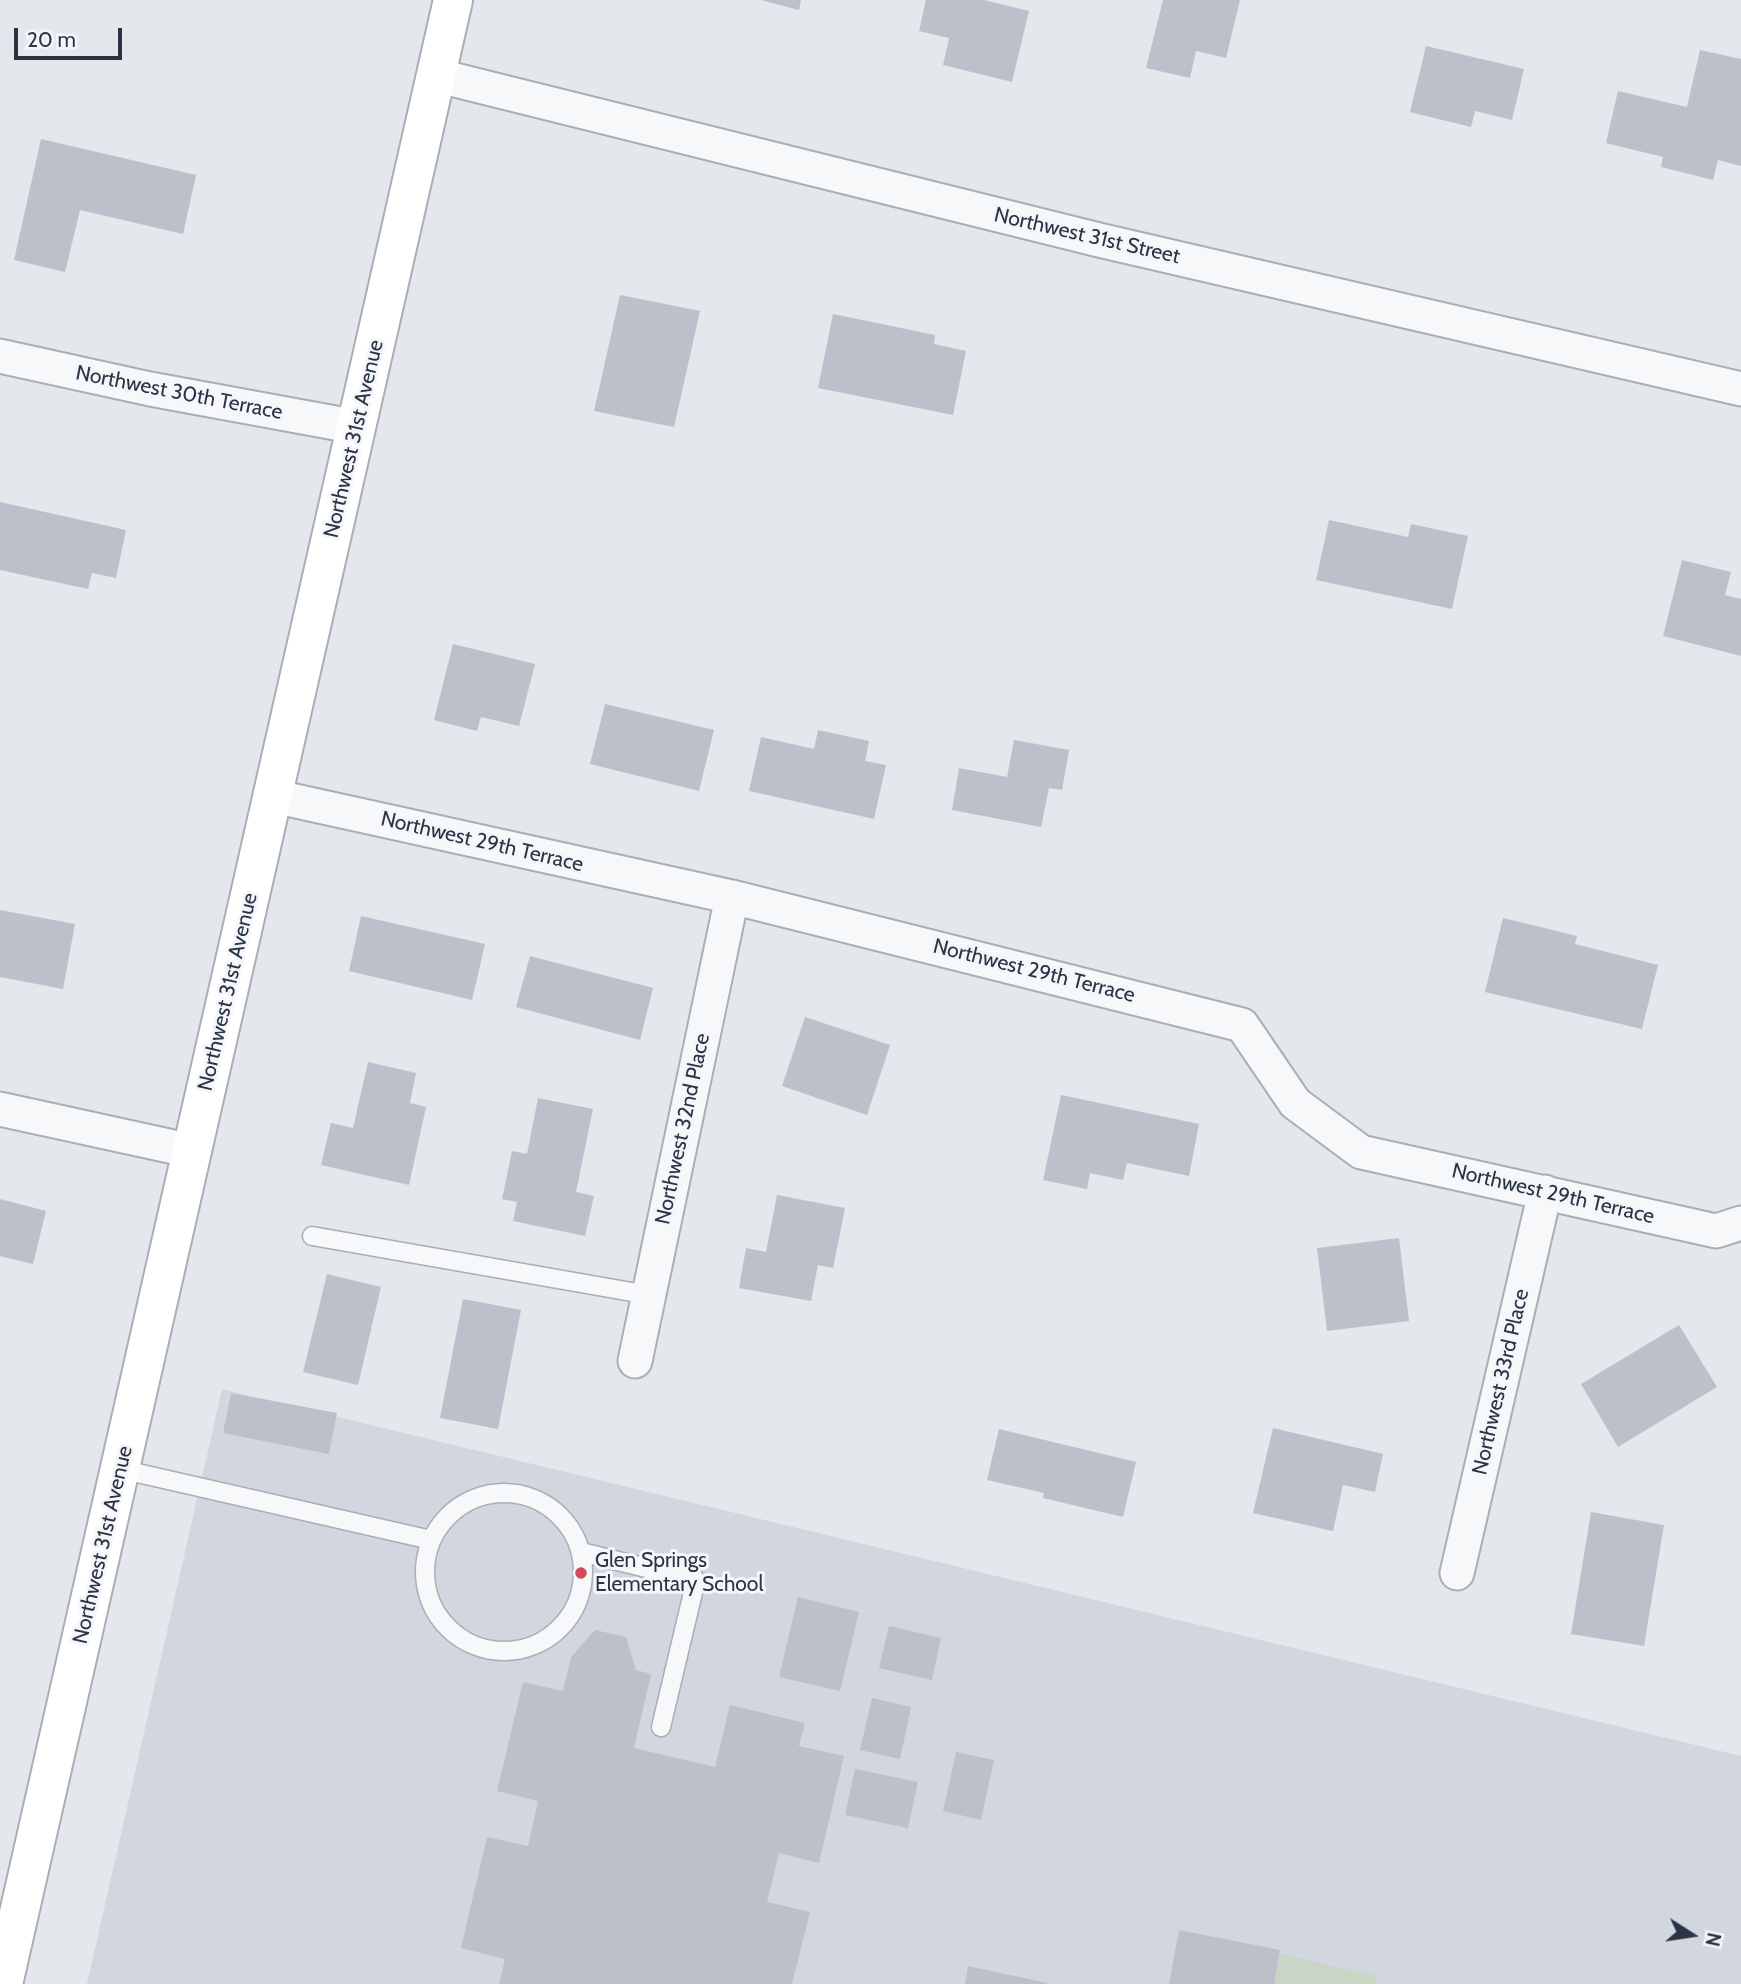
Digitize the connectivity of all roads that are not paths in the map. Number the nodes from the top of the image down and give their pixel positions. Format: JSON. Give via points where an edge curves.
{"nodes":[{"id":1,"x":453,"y":0,"type":"edge"},
{"id":2,"x":435,"y":75,"type":"junction"},
{"id":3,"x":0,"y":356,"type":"edge"},
{"id":4,"x":1741,"y":389,"type":"edge"},
{"id":5,"x":357,"y":427,"type":"junction"},
{"id":6,"x":273,"y":796,"type":"junction"},
{"id":7,"x":732,"y":897,"type":"junction"},
{"id":8,"x":0,"y":1109,"type":"edge"},
{"id":9,"x":192,"y":1151,"type":"junction"},
{"id":10,"x":1545,"y":1192,"type":"junction"},
{"id":11,"x":1741,"y":1223,"type":"edge"},
{"id":12,"x":312,"y":1236,"type":"dead end"},
{"id":13,"x":649,"y":1295,"type":"junction"},
{"id":14,"x":635,"y":1361,"type":"dead end"},
{"id":15,"x":120,"y":1469,"type":"junction"},
{"id":16,"x":431,"y":1540,"type":"junction"},
{"id":17,"x":581,"y":1552,"type":"junction"},
{"id":18,"x":1457,"y":1573,"type":"dead end"},
{"id":19,"x":661,"y":1727,"type":"dead end"},
{"id":20,"x":3,"y":1984,"type":"edge"}],
"edges":[{"from":1,"to":2,"type":"street","name":"Northwest 31st Avenue"},
{"from":2,"to":4,"type":"street","name":"Northwest 31st Street","via":[[1099,240]]},
{"from":2,"to":5,"type":"street","name":"Northwest 31st Avenue"},
{"from":3,"to":5,"type":"street","name":"Northwest 30th Terrace"},
{"from":5,"to":6,"type":"street","name":"Northwest 31st Avenue"},
{"from":6,"to":7,"type":"street","name":"Northwest 29th Terrace"},
{"from":6,"to":9,"type":"street","name":"Northwest 31st Avenue"},
{"from":7,"to":10,"type":"street","name":"Northwest 29th Terrace","via":[[1242,1025],[1296,1103],[1361,1152]]},
{"from":7,"to":13,"type":"street","name":"Northwest 32nd Place"},
{"from":8,"to":9,"type":"street"},
{"from":9,"to":15,"type":"street","name":"Northwest 31st Avenue"},
{"from":10,"to":11,"type":"street","name":"Northwest 29th Terrace","via":[[1716,1231]]},
{"from":10,"to":18,"type":"street","name":"Northwest 33rd Place"},
{"from":12,"to":13,"type":"lane"},
{"from":13,"to":14,"type":"street","name":"Northwest 32nd Place"},
{"from":15,"to":16,"type":"lane"},
{"from":15,"to":20,"type":"street","name":"Northwest 31st Avenue"},
{"from":16,"to":17,"type":"lane","via":[[444,1520],[463,1504],[510,1492],[534,1498],[555,1511],[571,1529]]},
{"from":16,"to":17,"type":"lane","via":[[425,1567],[428,1595],[440,1619],[461,1638],[486,1649],[513,1651],[539,1643],[561,1626],[576,1603],[583,1576]]},
{"from":17,"to":19,"type":"lane","via":[[696,1580]]}]}
